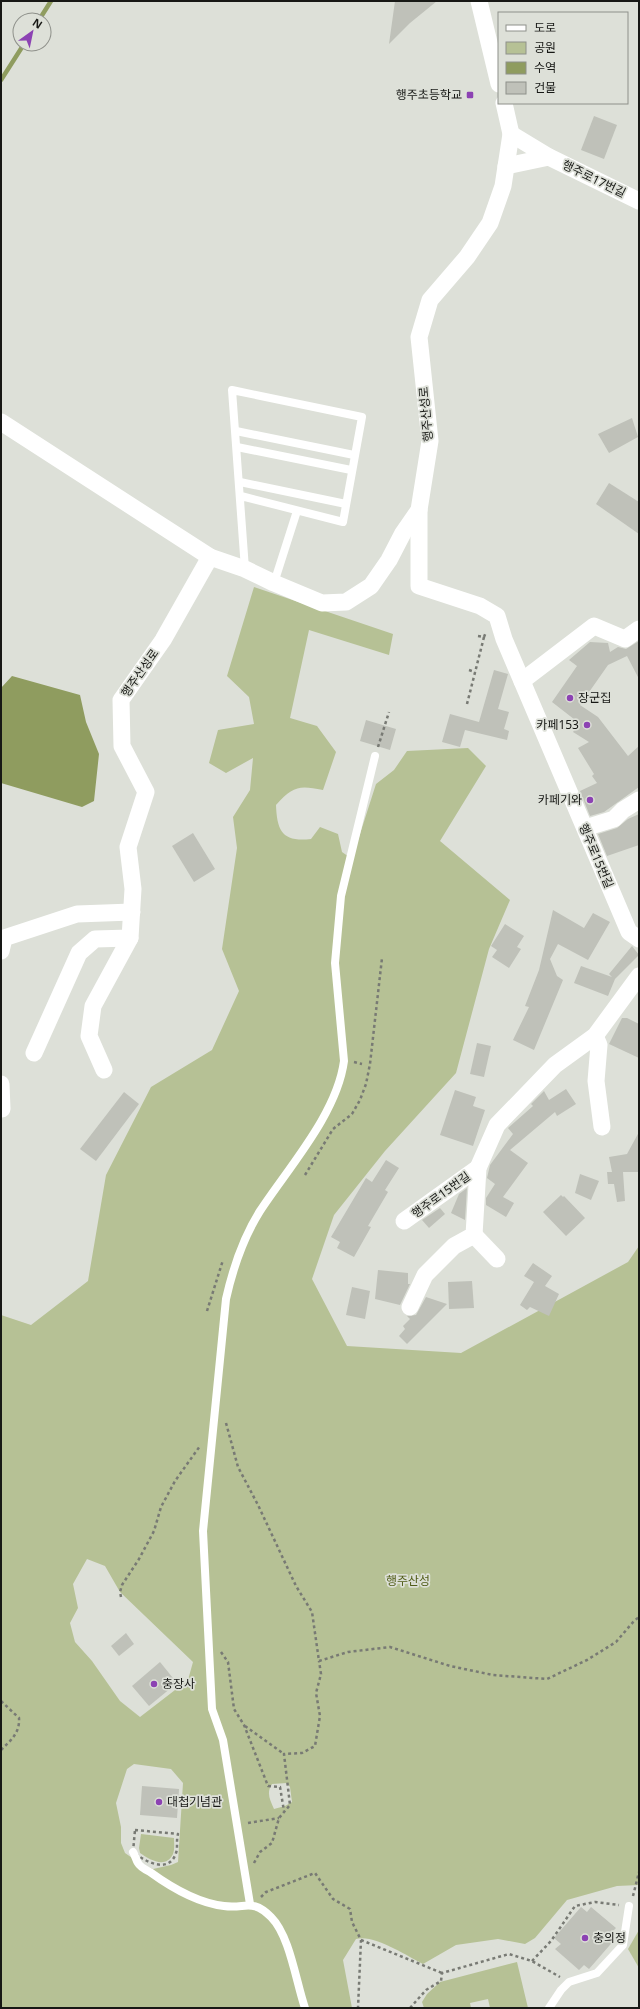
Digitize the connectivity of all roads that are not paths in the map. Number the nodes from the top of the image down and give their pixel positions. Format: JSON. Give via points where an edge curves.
{"nodes":[{"id":1,"x":480,"y":1,"type":"edge"},
{"id":2,"x":498,"y":80,"type":"edge"},
{"id":3,"x":504,"y":104,"type":"edge"},
{"id":4,"x":511,"y":134,"type":"junction"},
{"id":5,"x":549,"y":157,"type":"junction"},
{"id":6,"x":506,"y":166,"type":"junction"},
{"id":7,"x":639,"y":201,"type":"edge"},
{"id":8,"x":1,"y":422,"type":"edge"},
{"id":9,"x":236,"y":431,"type":"junction"},
{"id":10,"x":237,"y":447,"type":"junction"},
{"id":11,"x":354,"y":455,"type":"junction"},
{"id":12,"x":351,"y":470,"type":"junction"},
{"id":13,"x":240,"y":482,"type":"junction"},
{"id":14,"x":241,"y":496,"type":"junction"},
{"id":15,"x":346,"y":504,"type":"junction"},
{"id":16,"x":419,"y":510,"type":"junction"},
{"id":17,"x":296,"y":511,"type":"junction"},
{"id":18,"x":210,"y":557,"type":"junction"},
{"id":19,"x":245,"y":569,"type":"junction"},
{"id":20,"x":274,"y":583,"type":"junction"},
{"id":21,"x":639,"y":629,"type":"edge"},
{"id":22,"x":522,"y":681,"type":"junction"},
{"id":23,"x":375,"y":756,"type":"road end"},
{"id":24,"x":639,"y":800,"type":"edge"},
{"id":25,"x":584,"y":828,"type":"junction"},
{"id":26,"x":132,"y":912,"type":"junction"},
{"id":27,"x":130,"y":938,"type":"junction"},
{"id":28,"x":639,"y":939,"type":"edge"},
{"id":29,"x":1,"y":950,"type":"edge"},
{"id":30,"x":639,"y":976,"type":"edge"},
{"id":31,"x":595,"y":1036,"type":"junction"},
{"id":32,"x":34,"y":1053,"type":"dead end"},
{"id":33,"x":104,"y":1070,"type":"dead end"},
{"id":34,"x":1,"y":1084,"type":"edge"},
{"id":35,"x":2,"y":1109,"type":"dead end"},
{"id":36,"x":602,"y":1127,"type":"dead end"},
{"id":37,"x":478,"y":1168,"type":"junction"},
{"id":38,"x":404,"y":1221,"type":"dead end"},
{"id":39,"x":474,"y":1236,"type":"junction"},
{"id":40,"x":497,"y":1259,"type":"dead end"},
{"id":41,"x":410,"y":1307,"type":"dead end"},
{"id":42,"x":133,"y":1852,"type":"road end"},
{"id":43,"x":250,"y":1904,"type":"junction"},
{"id":44,"x":629,"y":1906,"type":"road end"},
{"id":45,"x":305,"y":2008,"type":"edge"},
{"id":46,"x":549,"y":2008,"type":"edge"}],
"edges":[{"from":1,"to":2,"type":"street"},
{"from":3,"to":4,"type":"street","name":"행주산성로"},
{"from":4,"to":5,"type":"street","name":"행주로17번길"},
{"from":4,"to":6,"type":"street","name":"행주산성로"},
{"from":5,"to":6,"type":"street","name":"행주로17번길"},
{"from":5,"to":7,"type":"street","name":"행주로17번길"},
{"from":6,"to":16,"type":"street","name":"행주산성로","via":[[503,186],[490,223],[467,257],[430,300],[419,337],[430,441]]},
{"from":8,"to":18,"type":"street","name":"행주산성로"},
{"from":9,"to":10,"type":"lane"},
{"from":9,"to":11,"type":"lane"},
{"from":9,"to":11,"type":"lane","via":[[232,390],[362,417]]},
{"from":10,"to":12,"type":"lane"},
{"from":10,"to":13,"type":"lane"},
{"from":11,"to":12,"type":"lane"},
{"from":12,"to":15,"type":"lane"},
{"from":13,"to":14,"type":"lane"},
{"from":13,"to":15,"type":"lane"},
{"from":14,"to":17,"type":"lane"},
{"from":14,"to":19,"type":"lane"},
{"from":15,"to":17,"type":"lane","via":[[343,522]]},
{"from":16,"to":20,"type":"street","name":"행주산성로","via":[[371,586],[346,602],[322,603]]},
{"from":16,"to":22,"type":"street","name":"행주로15번길","via":[[419,586],[480,606],[497,616]]},
{"from":17,"to":20,"type":"lane"},
{"from":18,"to":19,"type":"street","name":"행주산성로"},
{"from":18,"to":26,"type":"street","name":"행주산성로","via":[[163,640],[121,700],[122,746],[146,792],[128,847],[133,889]]},
{"from":19,"to":20,"type":"street","name":"행주산성로"},
{"from":21,"to":22,"type":"street","via":[[625,639],[594,626]]},
{"from":22,"to":25,"type":"street","name":"행주로15번길"},
{"from":23,"to":43,"type":"lane","via":[[341,896],[335,963],[344,1061],[342,1072],[318,1125],[292,1168],[252,1224],[232,1272],[226,1299],[203,1531],[212,1708],[223,1740]]},
{"from":24,"to":25,"type":"street","via":[[614,819]]},
{"from":25,"to":28,"type":"street","name":"행주로15번길","via":[[629,932]]},
{"from":26,"to":27,"type":"street","name":"행주산성로"},
{"from":26,"to":29,"type":"street","via":[[77,914],[4,938]]},
{"from":27,"to":32,"type":"street","via":[[95,939],[79,953]]},
{"from":27,"to":33,"type":"street","name":"행주산성로","via":[[93,1006],[89,1036]]},
{"from":30,"to":31,"type":"street","name":"행주로15번길"},
{"from":31,"to":36,"type":"street","via":[[599,1045],[596,1081]]},
{"from":31,"to":37,"type":"street","name":"행주로15번길","via":[[555,1065],[497,1125]]},
{"from":34,"to":35,"type":"street"},
{"from":37,"to":38,"type":"street","name":"행주로15번길"},
{"from":37,"to":39,"type":"street","name":"행주로15번길"},
{"from":39,"to":40,"type":"street"},
{"from":39,"to":41,"type":"street","via":[[454,1246],[424,1275]]},
{"from":42,"to":43,"type":"lane","via":[[138,1864],[187,1895],[206,1903],[224,1906]]},
{"from":43,"to":45,"type":"lane","via":[[267,1914],[281,1930]]},
{"from":44,"to":46,"type":"lane","via":[[623,1945],[597,1973],[569,1982],[560,1990]]}]}
